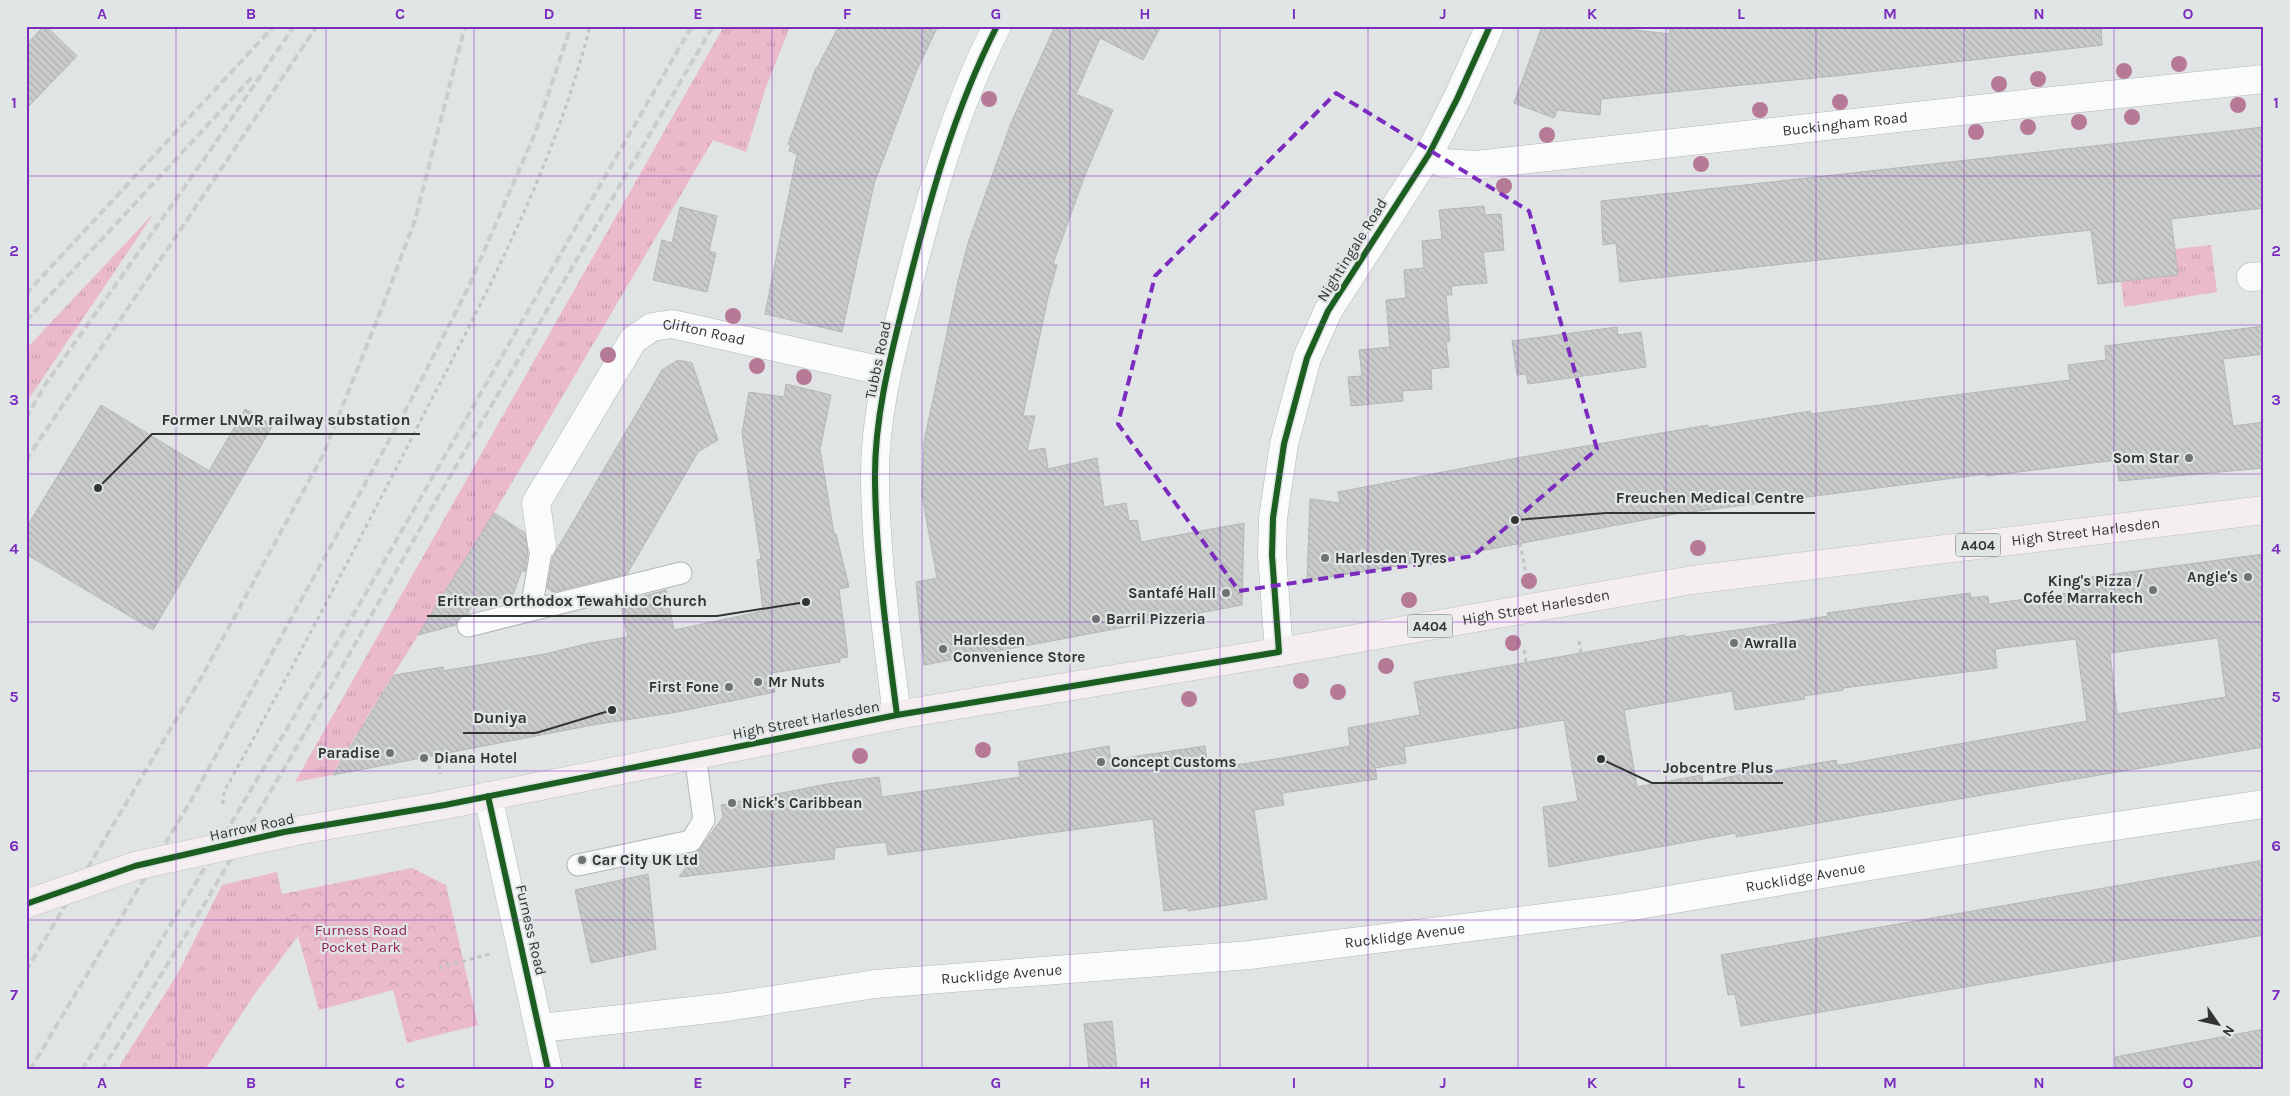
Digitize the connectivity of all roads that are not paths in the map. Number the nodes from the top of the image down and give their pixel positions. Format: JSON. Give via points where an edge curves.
{"nodes":[{"id":1,"x":997,"y":26,"type":"edge"},
{"id":2,"x":1490,"y":26,"type":"edge"},
{"id":3,"x":2264,"y":79,"type":"edge"},
{"id":4,"x":1428,"y":154,"type":"junction"},
{"id":5,"x":887,"y":372,"type":"junction"},
{"id":6,"x":2264,"y":510,"type":"edge"},
{"id":7,"x":542,"y":545,"type":"joint"},
{"id":8,"x":682,"y":573,"type":"dead end"},
{"id":9,"x":531,"y":610,"type":"junction"},
{"id":10,"x":468,"y":626,"type":"dead end"},
{"id":11,"x":1278,"y":652,"type":"junction"},
{"id":12,"x":897,"y":715,"type":"junction"},
{"id":13,"x":695,"y":754,"type":"junction"},
{"id":14,"x":488,"y":796,"type":"junction"},
{"id":15,"x":2264,"y":804,"type":"edge"},
{"id":16,"x":578,"y":865,"type":"dead end"},
{"id":17,"x":26,"y":904,"type":"edge"},
{"id":18,"x":541,"y":1028,"type":"junction"},
{"id":19,"x":548,"y":1070,"type":"edge"}],
"edges":[{"from":1,"to":5,"type":"street","name":"Tubbs Road","via":[[962,103],[928,203]]},
{"from":2,"to":4,"type":"street","name":"Nightingale Road"},
{"from":3,"to":4,"type":"street","name":"Buckingham Road","via":[[1476,165],[1443,163]]},
{"from":4,"to":11,"type":"street","name":"Nightingale Road","via":[[1328,311],[1307,358],[1284,444],[1273,518]]},
{"from":5,"to":7,"type":"street","name":"Clifton Road","via":[[672,324],[652,328],[633,340],[536,502]]},
{"from":5,"to":12,"type":"street","name":"Tubbs Road","via":[[875,480],[879,553]]},
{"from":6,"to":11,"type":"main road","name":"High Street Harlesden","number":"A404","via":[[1692,580]]},
{"from":7,"to":9,"type":"lane"},
{"from":8,"to":9,"type":"lane"},
{"from":9,"to":10,"type":"lane"},
{"from":11,"to":12,"type":"main road","name":"High Street Harlesden","number":"A404"},
{"from":12,"to":13,"type":"main road","name":"High Street Harlesden","number":"A404"},
{"from":13,"to":14,"type":"main road","name":"High Street Harlesden","number":"A404"},
{"from":13,"to":16,"type":"lane","via":[[704,820],[690,841]]},
{"from":14,"to":17,"type":"main road","name":"Harrow Road","number":"A404","bridge":true,"via":[[301,830],[135,866]]},
{"from":14,"to":18,"type":"street","name":"Furness Road"},
{"from":15,"to":18,"type":"street","name":"Rucklidge Avenue","via":[[2055,835],[1614,909],[1250,955],[875,984],[727,1008]]},
{"from":18,"to":19,"type":"street","name":"Furness Road"}]}
